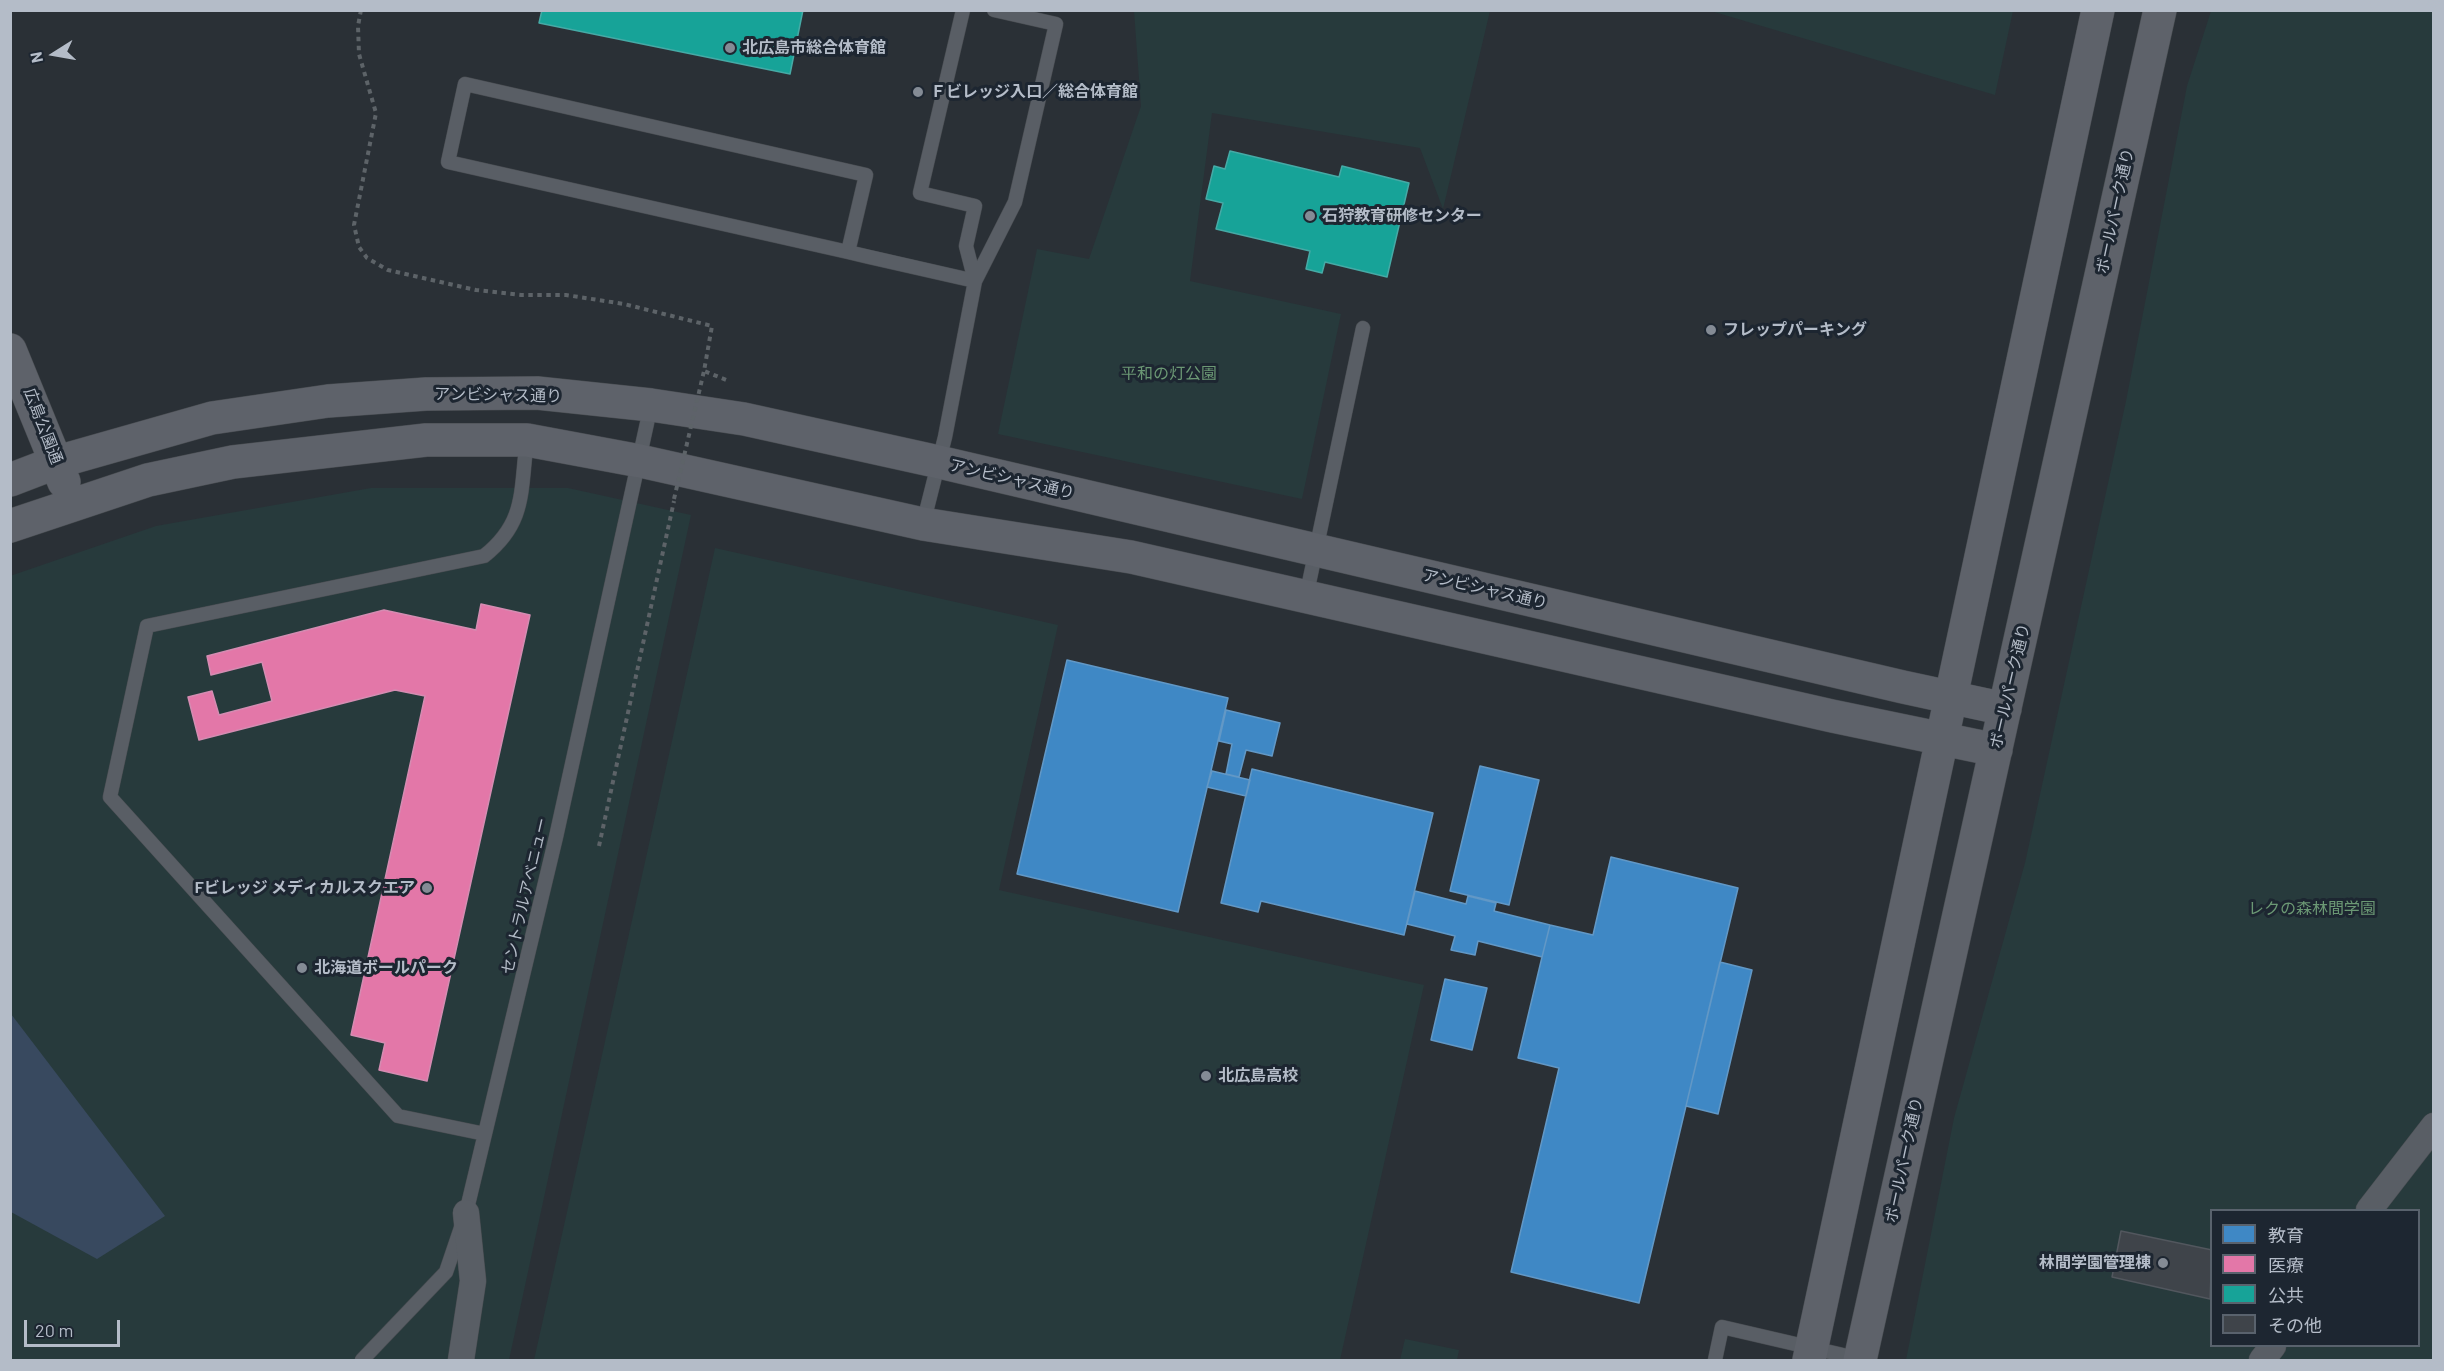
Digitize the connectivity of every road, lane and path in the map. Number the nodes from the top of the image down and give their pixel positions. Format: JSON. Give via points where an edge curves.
{"nodes":[{"id":1,"x":361,"y":10,"type":"edge"},
{"id":2,"x":963,"y":10,"type":"edge"},
{"id":3,"x":994,"y":10,"type":"edge"},
{"id":4,"x":2098,"y":10,"type":"edge"},
{"id":5,"x":2160,"y":10,"type":"edge"},
{"id":6,"x":848,"y":252,"type":"junction"},
{"id":7,"x":975,"y":280,"type":"junction"},
{"id":8,"x":1364,"y":328,"type":"dead end"},
{"id":9,"x":10,"y":350,"type":"edge"},
{"id":10,"x":651,"y":405,"type":"junction"},
{"id":11,"x":526,"y":440,"type":"junction"},
{"id":12,"x":640,"y":461,"type":"junction"},
{"id":13,"x":57,"y":462,"type":"junction"},
{"id":14,"x":939,"y":462,"type":"junction"},
{"id":15,"x":10,"y":480,"type":"edge"},
{"id":16,"x":72,"y":503,"type":"junction"},
{"id":17,"x":923,"y":524,"type":"junction"},
{"id":18,"x":10,"y":526,"type":"edge"},
{"id":19,"x":1318,"y":550,"type":"junction"},
{"id":20,"x":1306,"y":597,"type":"junction"},
{"id":21,"x":1952,"y":698,"type":"junction"},
{"id":22,"x":2005,"y":708,"type":"junction"},
{"id":23,"x":1943,"y":740,"type":"junction"},
{"id":24,"x":1996,"y":750,"type":"junction"},
{"id":25,"x":598,"y":846,"type":"dead end"},
{"id":26,"x":2433,"y":1126,"type":"edge"},
{"id":27,"x":485,"y":1134,"type":"junction"},
{"id":28,"x":2370,"y":1209,"type":"edge"},
{"id":29,"x":466,"y":1213,"type":"junction"},
{"id":30,"x":2272,"y":1347,"type":"edge"},
{"id":31,"x":1810,"y":1354,"type":"edge"},
{"id":32,"x":362,"y":1360,"type":"edge"},
{"id":33,"x":461,"y":1360,"type":"edge"},
{"id":34,"x":1715,"y":1360,"type":"edge"},
{"id":35,"x":1860,"y":1360,"type":"edge"},
{"id":36,"x":2262,"y":1360,"type":"edge"}],
"edges":[{"from":1,"to":25,"type":"path","bridge":true,"via":[[359,54],[376,112],[354,225],[359,247],[367,258],[388,270],[476,290],[566,295],[624,304],[712,326]]},
{"from":2,"to":7,"type":"lane","via":[[920,193],[975,206],[966,246]]},
{"from":3,"to":7,"type":"lane","via":[[1056,24],[1015,202]]},
{"from":4,"to":21,"type":"street"},
{"from":5,"to":22,"type":"street","name":"ボールパーク通り"},
{"from":6,"to":6,"type":"lane","via":[[448,162],[465,84],[866,175]]},
{"from":6,"to":7,"type":"lane"},
{"from":7,"to":14,"type":"lane"},
{"from":8,"to":19,"type":"lane"},
{"from":9,"to":13,"type":"street","name":"広島公園通"},
{"from":10,"to":12,"type":"lane","name":"セントラルアベニュー"},
{"from":10,"to":13,"type":"street","name":"アンビシャス通り","via":[[537,393],[426,394],[328,401],[212,418]]},
{"from":10,"to":14,"type":"street","name":"アンビシャス通り","via":[[744,419]]},
{"from":11,"to":12,"type":"street"},
{"from":11,"to":16,"type":"street","via":[[426,440],[232,462],[148,480]]},
{"from":11,"to":27,"type":"lane","via":[[517,519],[502,542],[484,556],[147,626],[110,797],[398,1116]]},
{"from":12,"to":17,"type":"street"},
{"from":12,"to":27,"type":"lane","name":"セントラルアベニュー"},
{"from":13,"to":15,"type":"street","name":"アンビシャス通り"},
{"from":13,"to":16,"type":"street","name":"広島公園通"},
{"from":14,"to":17,"type":"lane"},
{"from":14,"to":19,"type":"street","name":"アンビシャス通り"},
{"from":16,"to":18,"type":"street"},
{"from":17,"to":20,"type":"street","via":[[1131,557]]},
{"from":19,"to":20,"type":"lane"},
{"from":19,"to":21,"type":"street","name":"アンビシャス通り"},
{"from":20,"to":23,"type":"street"},
{"from":21,"to":22,"type":"street","name":"アンビシャス通り"},
{"from":21,"to":23,"type":"street"},
{"from":22,"to":24,"type":"street","name":"ボールパーク通り"},
{"from":23,"to":24,"type":"street"},
{"from":23,"to":31,"type":"street"},
{"from":24,"to":35,"type":"street","name":"ボールパーク通り"},
{"from":26,"to":28,"type":"street"},
{"from":27,"to":29,"type":"lane","name":"セントラルアベニュー"},
{"from":29,"to":32,"type":"lane","name":"セントラルアベニュー","via":[[446,1272]]},
{"from":29,"to":33,"type":"street","via":[[473,1281]]},
{"from":30,"to":36,"type":"street"},
{"from":31,"to":34,"type":"lane","via":[[1722,1327]]},
{"from":31,"to":35,"type":"lane"}]}
